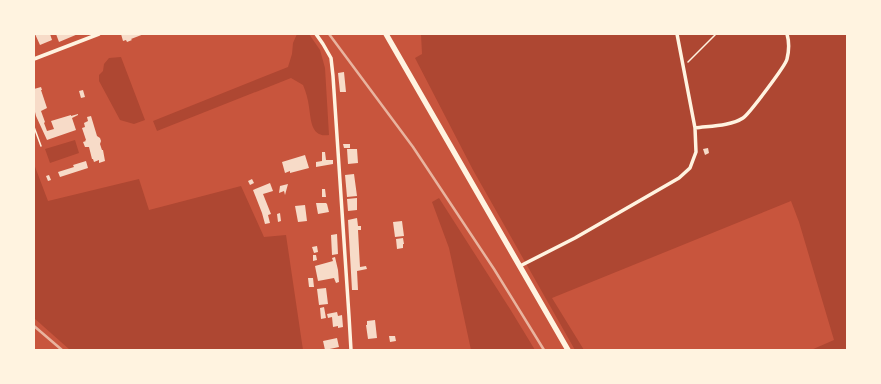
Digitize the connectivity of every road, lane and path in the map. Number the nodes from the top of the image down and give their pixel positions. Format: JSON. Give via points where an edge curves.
{"nodes":[{"id":1,"x":99,"y":34,"type":"edge"},
{"id":2,"x":316,"y":34,"type":"edge"},
{"id":3,"x":386,"y":34,"type":"edge"},
{"id":4,"x":677,"y":34,"type":"edge"},
{"id":5,"x":716,"y":34,"type":"edge"},
{"id":6,"x":787,"y":34,"type":"edge"},
{"id":7,"x":34,"y":59,"type":"edge"},
{"id":8,"x":683,"y":66,"type":"junction"},
{"id":9,"x":34,"y":127,"type":"edge"},
{"id":10,"x":695,"y":128,"type":"junction"},
{"id":11,"x":41,"y":146,"type":"dead end"},
{"id":12,"x":520,"y":266,"type":"junction"},
{"id":13,"x":351,"y":350,"type":"edge"},
{"id":14,"x":568,"y":350,"type":"edge"}],
"edges":[{"from":1,"to":7,"type":"street"},
{"from":2,"to":13,"type":"street","via":[[330,58],[333,76]]},
{"from":3,"to":12,"type":"main road"},
{"from":4,"to":8,"type":"street"},
{"from":5,"to":8,"type":"path"},
{"from":6,"to":10,"type":"street","via":[[787,59],[744,118],[728,124]]},
{"from":8,"to":10,"type":"street"},
{"from":9,"to":11,"type":"path"},
{"from":10,"to":12,"type":"street","via":[[696,152],[690,168],[679,178],[575,238]]},
{"from":12,"to":14,"type":"main road"}]}
